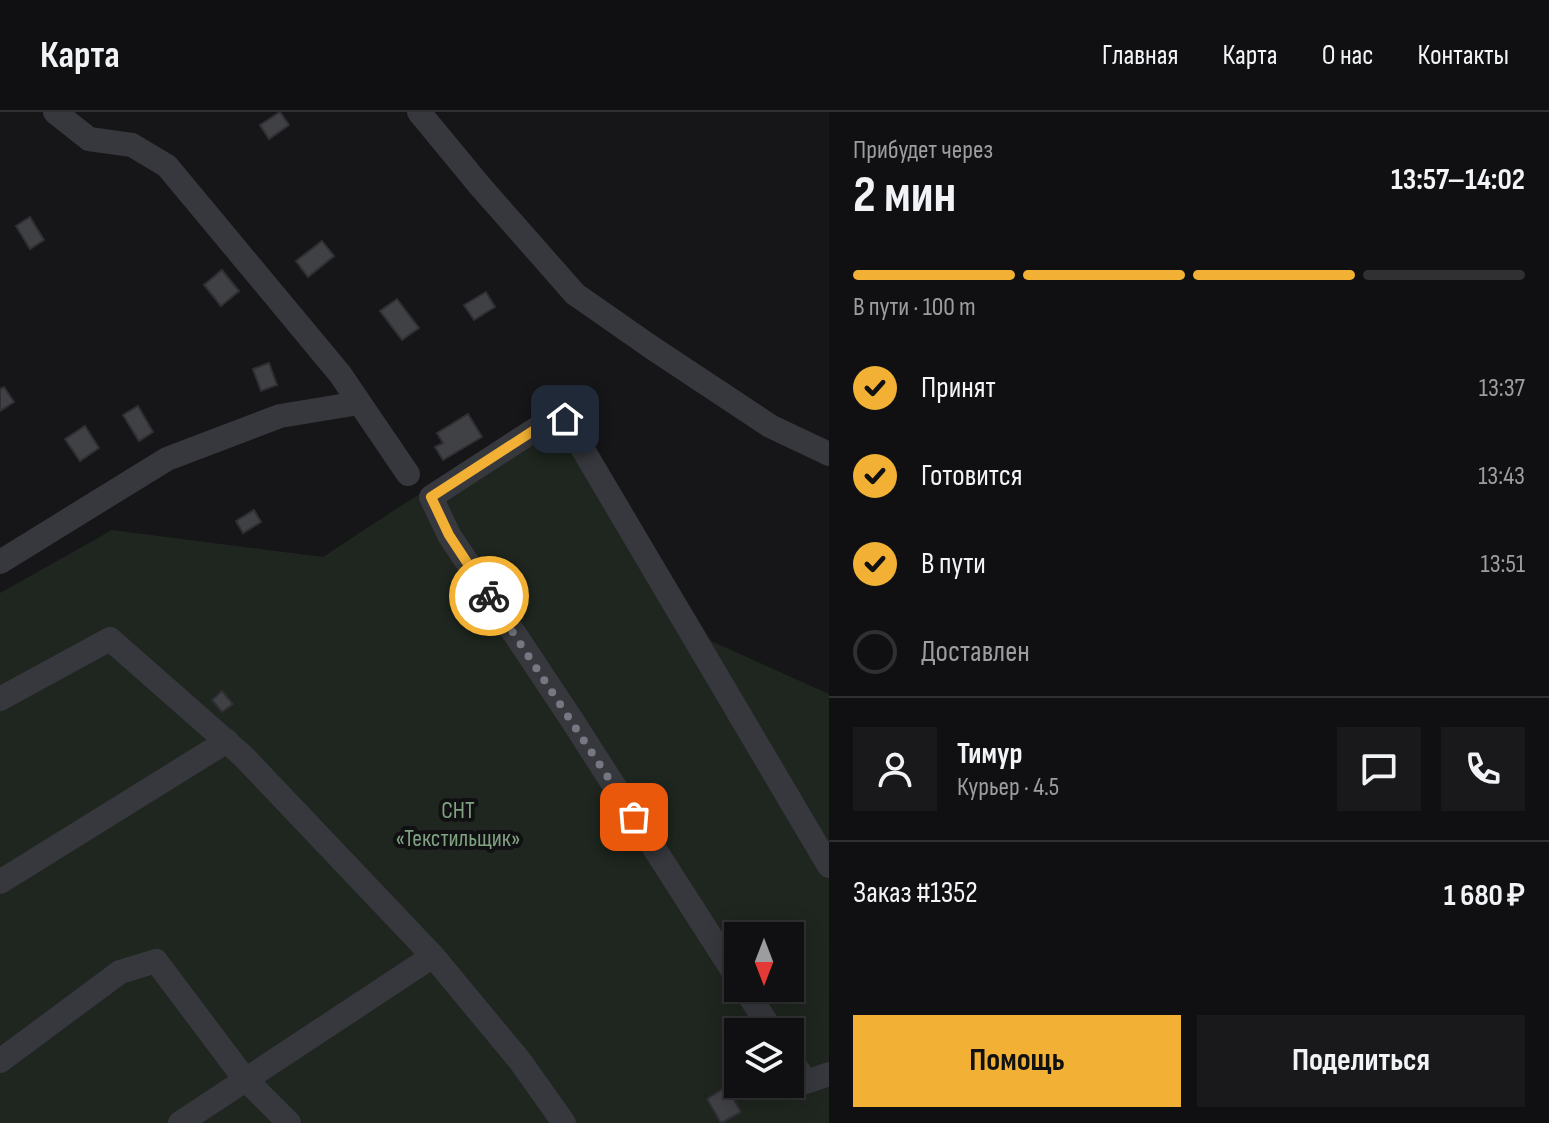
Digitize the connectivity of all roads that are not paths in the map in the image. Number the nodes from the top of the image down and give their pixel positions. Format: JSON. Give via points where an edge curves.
{"nodes":[{"id":1,"x":55,"y":112,"type":"edge"},
{"id":2,"x":419,"y":112,"type":"edge"},
{"id":3,"x":359,"y":403,"type":"junction"},
{"id":4,"x":829,"y":454,"type":"edge"},
{"id":5,"x":408,"y":474,"type":"dead end"},
{"id":6,"x":0,"y":562,"type":"edge"},
{"id":7,"x":0,"y":699,"type":"edge"},
{"id":8,"x":227,"y":741,"type":"junction"},
{"id":9,"x":829,"y":866,"type":"edge"},
{"id":10,"x":0,"y":882,"type":"edge"},
{"id":11,"x":433,"y":956,"type":"junction"},
{"id":12,"x":724,"y":957,"type":"edge"},
{"id":13,"x":0,"y":1061,"type":"edge"},
{"id":14,"x":829,"y":1074,"type":"edge"},
{"id":15,"x":244,"y":1078,"type":"junction"},
{"id":16,"x":804,"y":1079,"type":"edge"},
{"id":17,"x":180,"y":1123,"type":"edge"},
{"id":18,"x":289,"y":1123,"type":"edge"},
{"id":19,"x":564,"y":1123,"type":"edge"}],
"edges":[{"from":1,"to":3,"type":"street","via":[[89,139],[132,145],[167,166]]},
{"from":2,"to":4,"type":"street","via":[[575,294],[770,426]]},
{"from":3,"to":5,"type":"street"},
{"from":3,"to":6,"type":"street","via":[[280,416],[167,459]]},
{"from":7,"to":8,"type":"street","via":[[110,639]]},
{"from":8,"to":10,"type":"street"},
{"from":8,"to":11,"type":"street"},
{"from":9,"to":12,"type":"street","via":[[565,419],[539,427],[431,497],[449,535]]},
{"from":11,"to":15,"type":"street"},
{"from":11,"to":19,"type":"street"},
{"from":13,"to":15,"type":"street","via":[[120,972],[156,961]]},
{"from":14,"to":16,"type":"street"},
{"from":15,"to":17,"type":"street"},
{"from":15,"to":18,"type":"street"}]}
